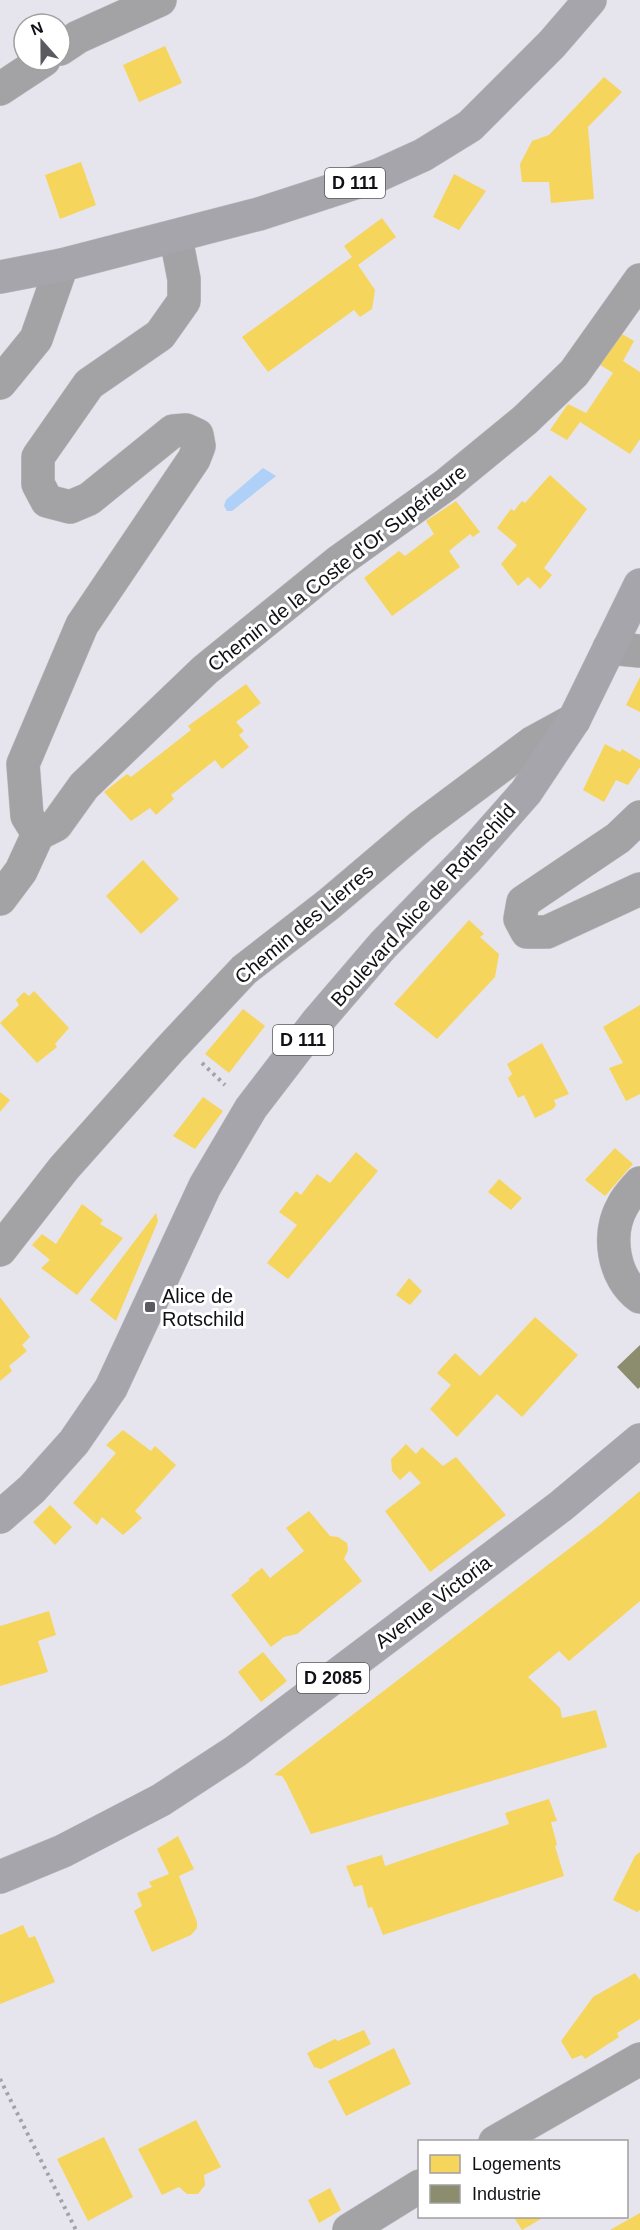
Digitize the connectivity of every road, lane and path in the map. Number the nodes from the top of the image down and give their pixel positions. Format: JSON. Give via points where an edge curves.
{"nodes":[{"id":1,"x":160,"y":0,"type":"edge"},
{"id":2,"x":590,"y":0,"type":"edge"},
{"id":3,"x":72,"y":42,"type":"edge"},
{"id":4,"x":26,"y":72,"type":"edge"},
{"id":5,"x":0,"y":90,"type":"edge"},
{"id":6,"x":176,"y":238,"type":"junction"},
{"id":7,"x":62,"y":265,"type":"junction"},
{"id":8,"x":0,"y":277,"type":"edge"},
{"id":9,"x":640,"y":280,"type":"edge"},
{"id":10,"x":0,"y":383,"type":"edge"},
{"id":11,"x":640,"y":585,"type":"edge"},
{"id":12,"x":624,"y":649,"type":"edge"},
{"id":13,"x":574,"y":720,"type":"junction"},
{"id":14,"x":640,"y":817,"type":"edge"},
{"id":15,"x":38,"y":834,"type":"junction"},
{"id":16,"x":640,"y":889,"type":"edge"},
{"id":17,"x":0,"y":899,"type":"edge"},
{"id":18,"x":178,"y":1040,"type":"junction"},
{"id":19,"x":251,"y":1108,"type":"junction"},
{"id":20,"x":640,"y":1183,"type":"edge"},
{"id":21,"x":0,"y":1250,"type":"edge"},
{"id":22,"x":640,"y":1297,"type":"edge"},
{"id":23,"x":640,"y":1440,"type":"edge"},
{"id":24,"x":0,"y":1517,"type":"edge"},
{"id":25,"x":0,"y":1877,"type":"edge"},
{"id":26,"x":640,"y":2059,"type":"edge"},
{"id":27,"x":0,"y":2079,"type":"edge"},
{"id":28,"x":498,"y":2140,"type":"edge"},
{"id":29,"x":418,"y":2187,"type":"edge"},
{"id":30,"x":76,"y":2230,"type":"edge"},
{"id":31,"x":349,"y":2230,"type":"edge"}],
"edges":[{"from":1,"to":3,"type":"street"},
{"from":2,"to":6,"type":"main road","number":"D 111","via":[[470,126],[423,155],[379,175]]},
{"from":4,"to":5,"type":"street"},
{"from":6,"to":7,"type":"main road","number":"D 111"},
{"from":6,"to":15,"type":"street","via":[[184,301],[160,335],[89,384],[38,457],[38,484],[46,501],[70,507],[89,499],[173,431],[186,430],[197,435],[199,446],[195,459],[82,625],[23,764],[27,816]]},
{"from":7,"to":8,"type":"main road","number":"D 111"},
{"from":7,"to":10,"type":"street","via":[[36,339]]},
{"from":9,"to":15,"type":"street","name":"Chemin de la Coste d'Or Supérieure","via":[[574,374],[525,420],[447,484],[338,562],[205,670],[84,786],[56,825]]},
{"from":11,"to":12,"type":"main road","name":"Boulevard Alice de Rothschild","number":"D 111"},
{"from":12,"to":13,"type":"main road","name":"Boulevard Alice de Rothschild","number":"D 111"},
{"from":13,"to":18,"type":"street","name":"Chemin des Lierres","via":[[532,743],[421,826],[244,970]]},
{"from":13,"to":19,"type":"main road","name":"Boulevard Alice de Rothschild","number":"D 111","via":[[526,792],[361,971]]},
{"from":14,"to":16,"type":"street","via":[[618,838],[524,902],[520,919],[528,933],[548,932]]},
{"from":15,"to":17,"type":"street","via":[[21,871]]},
{"from":18,"to":19,"type":"path"},
{"from":18,"to":21,"type":"street","name":"Chemin des Lierres","via":[[64,1168]]},
{"from":19,"to":24,"type":"main road","name":"Boulevard Alice de Rothschild","number":"D 111","via":[[205,1186],[111,1388],[74,1442],[32,1489]]},
{"from":20,"to":22,"type":"street","via":[[622,1205],[615,1246],[618,1272]]},
{"from":23,"to":25,"type":"main road","name":"Avenue Victoria","number":"D 2085","via":[[552,1513],[236,1751],[161,1800],[63,1851]]},
{"from":26,"to":28,"type":"street"},
{"from":27,"to":30,"type":"path"},
{"from":29,"to":31,"type":"street"}]}
